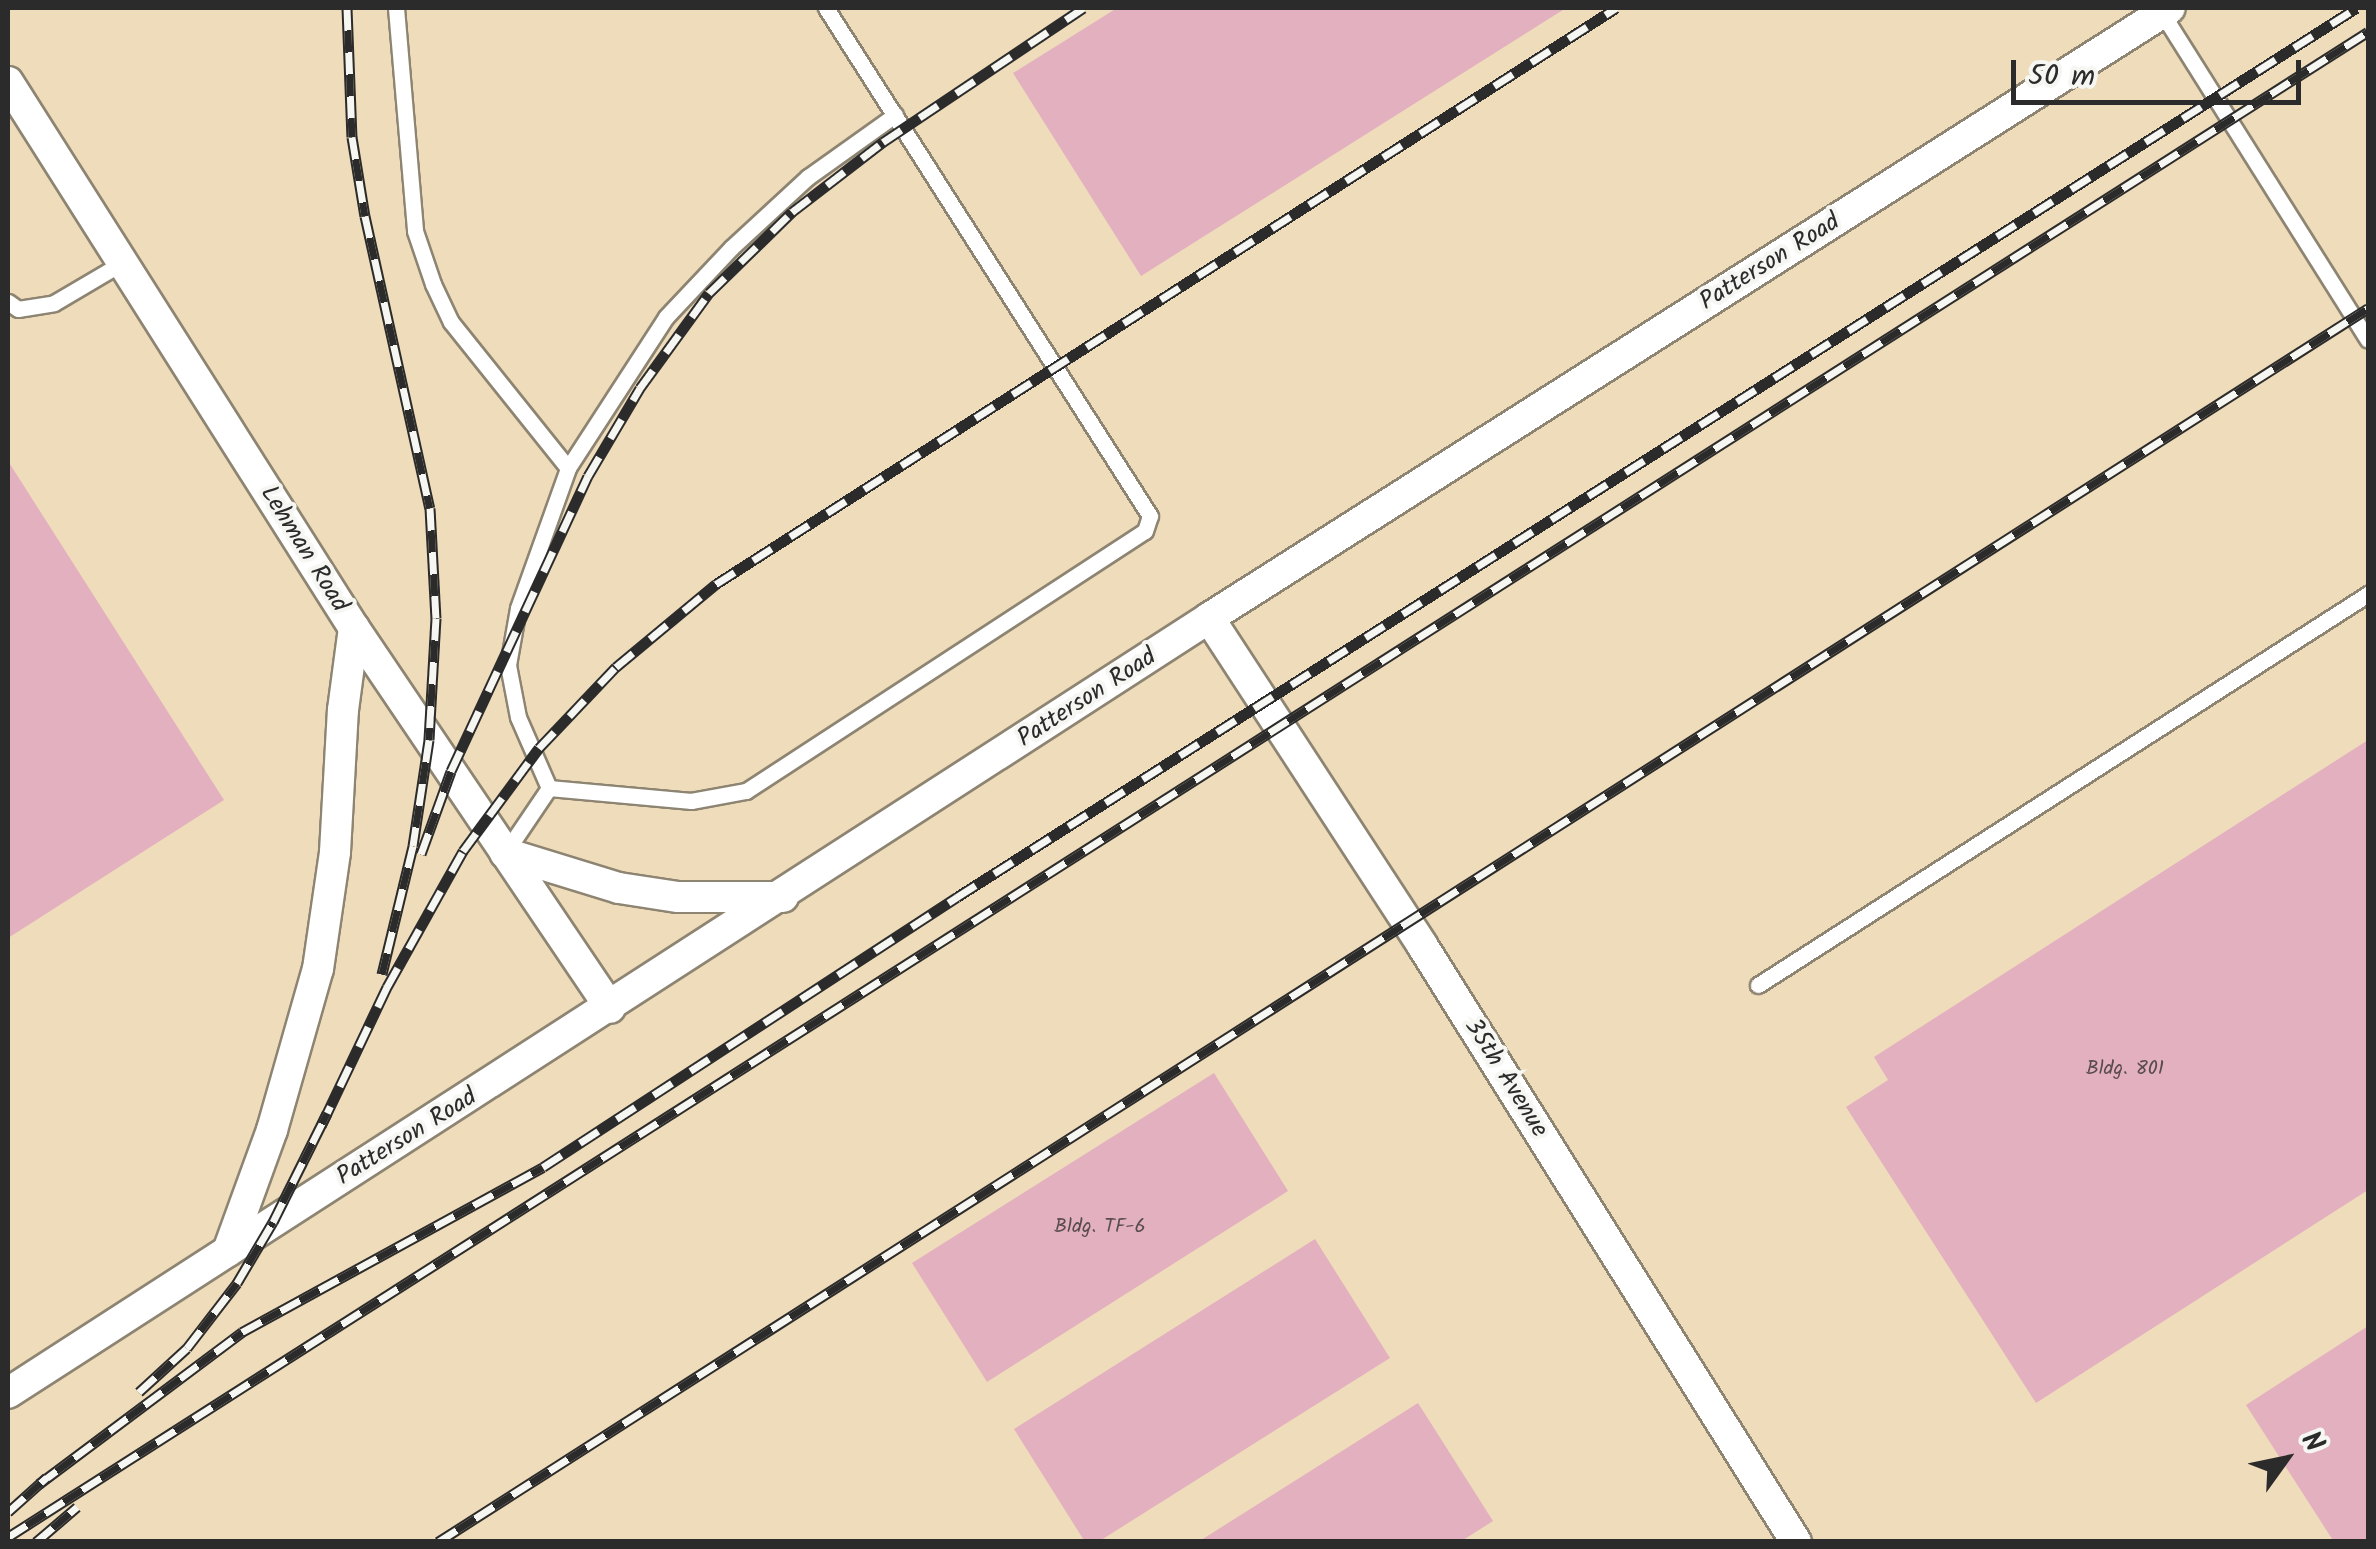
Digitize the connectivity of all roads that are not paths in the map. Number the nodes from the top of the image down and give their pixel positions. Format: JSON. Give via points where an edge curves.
{"nodes":[{"id":1,"x":396,"y":8,"type":"edge"},
{"id":2,"x":826,"y":8,"type":"edge"},
{"id":3,"x":2166,"y":10,"type":"edge"},
{"id":4,"x":8,"y":82,"type":"edge"},
{"id":5,"x":895,"y":114,"type":"junction"},
{"id":6,"x":122,"y":262,"type":"junction"},
{"id":7,"x":8,"y":302,"type":"edge"},
{"id":8,"x":2368,"y":340,"type":"edge"},
{"id":9,"x":568,"y":468,"type":"junction"},
{"id":10,"x":2368,"y":594,"type":"edge"},
{"id":11,"x":1210,"y":618,"type":"junction"},
{"id":12,"x":354,"y":628,"type":"junction"},
{"id":13,"x":549,"y":788,"type":"junction"},
{"id":14,"x":505,"y":853,"type":"junction"},
{"id":15,"x":783,"y":897,"type":"junction"},
{"id":16,"x":1758,"y":985,"type":"dead end"},
{"id":17,"x":610,"y":1008,"type":"junction"},
{"id":18,"x":228,"y":1251,"type":"junction"},
{"id":19,"x":8,"y":1394,"type":"edge"},
{"id":20,"x":1796,"y":1542,"type":"edge"}],
"edges":[{"from":1,"to":9,"type":"lane","via":[[416,231],[432,284],[451,322]]},
{"from":2,"to":5,"type":"lane"},
{"from":3,"to":8,"type":"lane"},
{"from":3,"to":11,"type":"street","name":"Patterson Road"},
{"from":4,"to":6,"type":"street","name":"Lehman Road"},
{"from":5,"to":9,"type":"lane","via":[[808,178],[666,317]]},
{"from":5,"to":13,"type":"lane","via":[[1150,516],[1145,531],[746,791],[691,801]]},
{"from":6,"to":7,"type":"lane","via":[[54,303],[18,309]]},
{"from":6,"to":12,"type":"street","name":"Lehman Road"},
{"from":9,"to":13,"type":"lane","via":[[518,608],[508,665],[518,717]]},
{"from":10,"to":16,"type":"lane"},
{"from":11,"to":15,"type":"street","name":"Patterson Road"},
{"from":11,"to":20,"type":"street","name":"35th Avenue"},
{"from":12,"to":14,"type":"street","name":"Lehman Road"},
{"from":12,"to":18,"type":"street","via":[[318,969],[272,1130]]},
{"from":13,"to":14,"type":"lane"},
{"from":14,"to":15,"type":"street","via":[[619,888]]},
{"from":14,"to":17,"type":"street","name":"Lehman Road"},
{"from":15,"to":17,"type":"street","name":"Patterson Road"},
{"from":17,"to":18,"type":"street","name":"Patterson Road"},
{"from":18,"to":19,"type":"street","name":"Patterson Road"}]}
